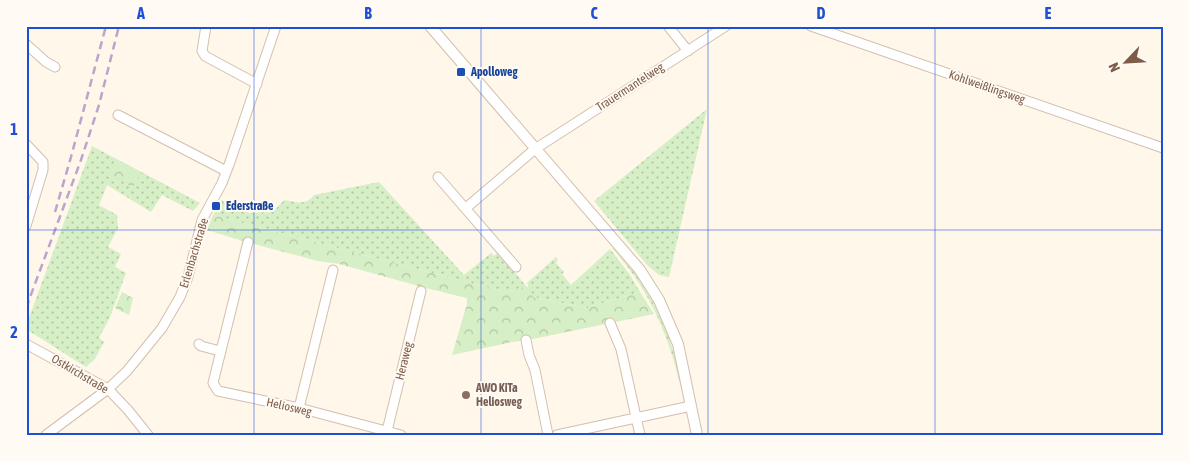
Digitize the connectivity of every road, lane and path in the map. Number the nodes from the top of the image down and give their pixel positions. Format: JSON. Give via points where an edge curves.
{"nodes":[{"id":1,"x":206,"y":26,"type":"edge"},
{"id":2,"x":276,"y":26,"type":"edge"},
{"id":3,"x":430,"y":26,"type":"edge"},
{"id":4,"x":668,"y":26,"type":"edge"},
{"id":5,"x":726,"y":26,"type":"edge"},
{"id":6,"x":811,"y":26,"type":"edge"},
{"id":7,"x":26,"y":44,"type":"edge"},
{"id":8,"x":688,"y":51,"type":"junction"},
{"id":9,"x":55,"y":67,"type":"dead end"},
{"id":10,"x":257,"y":84,"type":"junction"},
{"id":11,"x":118,"y":115,"type":"dead end"},
{"id":12,"x":26,"y":144,"type":"edge"},
{"id":13,"x":1163,"y":148,"type":"edge"},
{"id":14,"x":535,"y":149,"type":"junction"},
{"id":15,"x":226,"y":171,"type":"junction"},
{"id":16,"x":438,"y":178,"type":"dead end"},
{"id":17,"x":466,"y":208,"type":"junction"},
{"id":18,"x":27,"y":220,"type":"edge"},
{"id":19,"x":248,"y":242,"type":"dead end"},
{"id":20,"x":516,"y":267,"type":"dead end"},
{"id":21,"x":333,"y":270,"type":"dead end"},
{"id":22,"x":421,"y":291,"type":"dead end"},
{"id":23,"x":610,"y":323,"type":"dead end"},
{"id":24,"x":526,"y":340,"type":"dead end"},
{"id":25,"x":26,"y":344,"type":"edge"},
{"id":26,"x":199,"y":344,"type":"dead end"},
{"id":27,"x":220,"y":351,"type":"junction"},
{"id":28,"x":108,"y":389,"type":"junction"},
{"id":29,"x":691,"y":406,"type":"junction"},
{"id":30,"x":299,"y":408,"type":"junction"},
{"id":31,"x":636,"y":418,"type":"junction"},
{"id":32,"x":387,"y":431,"type":"junction"},
{"id":33,"x":46,"y":435,"type":"edge"},
{"id":34,"x":148,"y":435,"type":"edge"},
{"id":35,"x":401,"y":435,"type":"edge"},
{"id":36,"x":548,"y":435,"type":"edge"},
{"id":37,"x":557,"y":435,"type":"edge"},
{"id":38,"x":640,"y":435,"type":"edge"},
{"id":39,"x":697,"y":435,"type":"edge"}],
"edges":[{"from":1,"to":10,"type":"street","via":[[202,51],[205,56]]},
{"from":2,"to":10,"type":"street","name":"Erlenbachstraße"},
{"from":3,"to":14,"type":"street"},
{"from":4,"to":8,"type":"street"},
{"from":5,"to":8,"type":"street","name":"Trauermantelweg"},
{"from":6,"to":13,"type":"street","name":"Kohlweißlingsweg"},
{"from":7,"to":9,"type":"street"},
{"from":8,"to":14,"type":"street","name":"Trauermantelweg"},
{"from":10,"to":15,"type":"street","name":"Erlenbachstraße"},
{"from":11,"to":15,"type":"street"},
{"from":12,"to":18,"type":"street","via":[[43,162]]},
{"from":14,"to":17,"type":"street","name":"Trauermantelweg"},
{"from":14,"to":29,"type":"street","via":[[640,270],[659,300],[678,344]]},
{"from":15,"to":28,"type":"street","name":"Erlenbachstraße","via":[[202,220],[188,276],[173,310],[127,371]]},
{"from":16,"to":17,"type":"street"},
{"from":17,"to":20,"type":"street"},
{"from":19,"to":27,"type":"street","name":"Heliosweg"},
{"from":21,"to":30,"type":"street"},
{"from":22,"to":32,"type":"street","name":"Heraweg"},
{"from":23,"to":31,"type":"street","via":[[620,349]]},
{"from":24,"to":36,"type":"street"},
{"from":25,"to":28,"type":"street","name":"Ostkirchstraße"},
{"from":26,"to":27,"type":"street"},
{"from":27,"to":30,"type":"street","name":"Heliosweg","via":[[213,383],[218,391]]},
{"from":28,"to":33,"type":"street","name":"Erlenbachstraße"},
{"from":28,"to":34,"type":"street","name":"Ostkirchstraße"},
{"from":29,"to":31,"type":"street"},
{"from":29,"to":39,"type":"street"},
{"from":30,"to":32,"type":"street","name":"Heliosweg"},
{"from":31,"to":37,"type":"street"},
{"from":31,"to":38,"type":"street"},
{"from":32,"to":35,"type":"street","name":"Heliosweg"}]}
